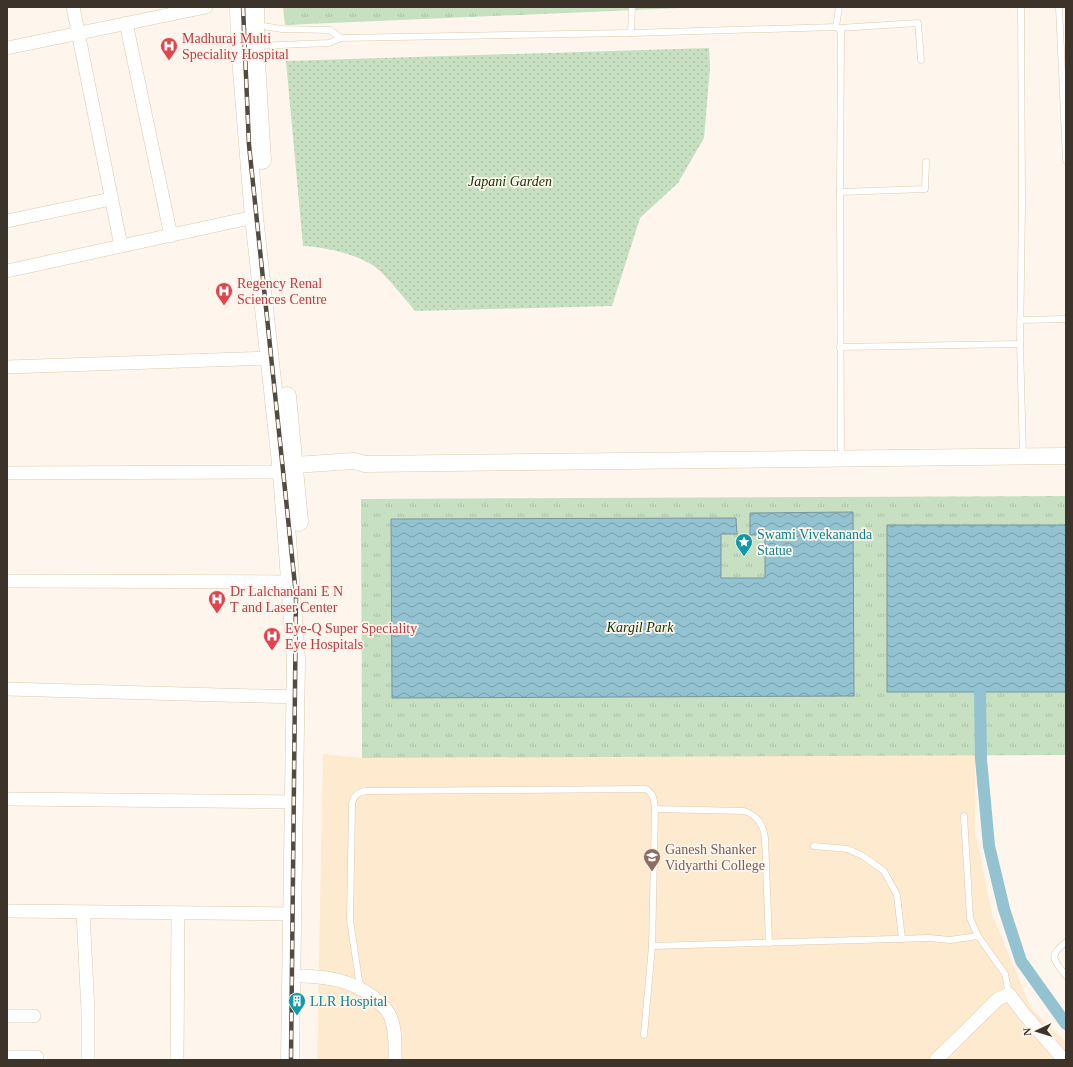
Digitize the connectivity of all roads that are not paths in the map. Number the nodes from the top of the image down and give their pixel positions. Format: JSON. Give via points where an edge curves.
{"nodes":[{"id":1,"x":73,"y":7,"type":"edge"},
{"id":2,"x":206,"y":7,"type":"edge"},
{"id":3,"x":240,"y":7,"type":"edge"},
{"id":4,"x":255,"y":7,"type":"edge"},
{"id":5,"x":632,"y":7,"type":"edge"},
{"id":6,"x":839,"y":7,"type":"edge"},
{"id":7,"x":1021,"y":7,"type":"edge"},
{"id":8,"x":1059,"y":7,"type":"edge"},
{"id":9,"x":126,"y":23,"type":"junction"},
{"id":10,"x":255,"y":25,"type":"junction"},
{"id":11,"x":838,"y":27,"type":"junction"},
{"id":12,"x":631,"y":33,"type":"junction"},
{"id":13,"x":78,"y":34,"type":"junction"},
{"id":14,"x":341,"y":38,"type":"junction"},
{"id":15,"x":248,"y":46,"type":"junction"},
{"id":16,"x":7,"y":48,"type":"edge"},
{"id":17,"x":921,"y":60,"type":"dead end"},
{"id":18,"x":1066,"y":160,"type":"edge"},
{"id":19,"x":926,"y":162,"type":"dead end"},
{"id":20,"x":840,"y":192,"type":"junction"},
{"id":21,"x":111,"y":199,"type":"junction"},
{"id":22,"x":254,"y":218,"type":"junction"},
{"id":23,"x":7,"y":221,"type":"edge"},
{"id":24,"x":171,"y":236,"type":"junction"},
{"id":25,"x":121,"y":246,"type":"junction"},
{"id":26,"x":7,"y":271,"type":"edge"},
{"id":27,"x":1066,"y":319,"type":"edge"},
{"id":28,"x":1020,"y":320,"type":"junction"},
{"id":29,"x":1020,"y":344,"type":"junction"},
{"id":30,"x":840,"y":347,"type":"junction"},
{"id":31,"x":270,"y":358,"type":"junction"},
{"id":32,"x":7,"y":367,"type":"edge"},
{"id":33,"x":1023,"y":456,"type":"junction"},
{"id":34,"x":1066,"y":456,"type":"edge"},
{"id":35,"x":842,"y":459,"type":"junction"},
{"id":36,"x":290,"y":470,"type":"junction"},
{"id":37,"x":7,"y":473,"type":"edge"},
{"id":38,"x":7,"y":581,"type":"edge"},
{"id":39,"x":292,"y":582,"type":"junction"},
{"id":40,"x":7,"y":690,"type":"edge"},
{"id":41,"x":296,"y":697,"type":"junction"},
{"id":42,"x":7,"y":799,"type":"edge"},
{"id":43,"x":294,"y":802,"type":"junction"},
{"id":44,"x":655,"y":809,"type":"junction"},
{"id":45,"x":964,"y":816,"type":"dead end"},
{"id":46,"x":814,"y":846,"type":"dead end"},
{"id":47,"x":299,"y":847,"type":"junction"},
{"id":48,"x":7,"y":911,"type":"edge"},
{"id":49,"x":83,"y":912,"type":"junction"},
{"id":50,"x":178,"y":913,"type":"junction"},
{"id":51,"x":293,"y":914,"type":"junction"},
{"id":52,"x":978,"y":936,"type":"junction"},
{"id":53,"x":902,"y":939,"type":"junction"},
{"id":54,"x":1066,"y":942,"type":"edge"},
{"id":55,"x":769,"y":943,"type":"junction"},
{"id":56,"x":652,"y":946,"type":"junction"},
{"id":57,"x":302,"y":976,"type":"junction"},
{"id":58,"x":1066,"y":976,"type":"edge"},
{"id":59,"x":360,"y":987,"type":"junction"},
{"id":60,"x":1009,"y":994,"type":"junction"},
{"id":61,"x":7,"y":1016,"type":"edge"},
{"id":62,"x":34,"y":1016,"type":"dead end"},
{"id":63,"x":644,"y":1035,"type":"dead end"},
{"id":64,"x":7,"y":1057,"type":"edge"},
{"id":65,"x":37,"y":1057,"type":"dead end"},
{"id":66,"x":88,"y":1060,"type":"edge"},
{"id":67,"x":177,"y":1060,"type":"edge"},
{"id":68,"x":290,"y":1060,"type":"edge"},
{"id":69,"x":300,"y":1060,"type":"edge"},
{"id":70,"x":395,"y":1060,"type":"edge"},
{"id":71,"x":936,"y":1060,"type":"edge"},
{"id":72,"x":1064,"y":1060,"type":"edge"}],
"edges":[{"from":1,"to":13,"type":"street"},
{"from":2,"to":9,"type":"street"},
{"from":3,"to":15,"type":"main road"},
{"from":4,"to":10,"type":"main road"},
{"from":5,"to":12,"type":"lane"},
{"from":6,"to":11,"type":"lane"},
{"from":7,"to":28,"type":"lane"},
{"from":8,"to":18,"type":"lane"},
{"from":9,"to":13,"type":"street"},
{"from":9,"to":24,"type":"street"},
{"from":10,"to":14,"type":"lane","via":[[282,29],[330,30]]},
{"from":10,"to":15,"type":"main road"},
{"from":11,"to":12,"type":"lane"},
{"from":11,"to":17,"type":"lane","via":[[918,23]]},
{"from":11,"to":20,"type":"lane","via":[[842,36]]},
{"from":12,"to":14,"type":"lane"},
{"from":13,"to":16,"type":"street"},
{"from":13,"to":21,"type":"street"},
{"from":14,"to":15,"type":"lane","via":[[329,42]]},
{"from":15,"to":22,"type":"main road"},
{"from":15,"to":36,"type":"main road"},
{"from":19,"to":20,"type":"lane","via":[[925,189]]},
{"from":20,"to":30,"type":"lane"},
{"from":21,"to":23,"type":"street"},
{"from":21,"to":25,"type":"street"},
{"from":22,"to":24,"type":"street"},
{"from":22,"to":31,"type":"main road"},
{"from":24,"to":25,"type":"street"},
{"from":25,"to":26,"type":"street"},
{"from":27,"to":28,"type":"lane"},
{"from":28,"to":29,"type":"lane"},
{"from":29,"to":30,"type":"lane"},
{"from":29,"to":33,"type":"lane"},
{"from":30,"to":35,"type":"lane"},
{"from":31,"to":32,"type":"street"},
{"from":31,"to":36,"type":"main road"},
{"from":33,"to":34,"type":"street"},
{"from":33,"to":35,"type":"street"},
{"from":35,"to":36,"type":"street","via":[[365,464],[354,461]]},
{"from":36,"to":37,"type":"street"},
{"from":36,"to":39,"type":"main road"},
{"from":36,"to":47,"type":"main road","via":[[307,660]]},
{"from":38,"to":39,"type":"street"},
{"from":39,"to":41,"type":"main road"},
{"from":40,"to":41,"type":"street"},
{"from":41,"to":43,"type":"main road"},
{"from":42,"to":43,"type":"street"},
{"from":43,"to":47,"type":"main road"},
{"from":44,"to":55,"type":"lane","via":[[744,811],[759,820],[764,828],[765,838]]},
{"from":44,"to":56,"type":"lane"},
{"from":44,"to":59,"type":"lane","via":[[651,792],[637,788],[358,793],[352,803],[350,920]]},
{"from":45,"to":52,"type":"lane","via":[[969,909]]},
{"from":46,"to":53,"type":"lane","via":[[848,849],[884,871],[897,895]]},
{"from":47,"to":51,"type":"main road"},
{"from":47,"to":57,"type":"main road"},
{"from":48,"to":49,"type":"street"},
{"from":49,"to":50,"type":"street"},
{"from":49,"to":66,"type":"street"},
{"from":50,"to":51,"type":"street"},
{"from":50,"to":67,"type":"street"},
{"from":51,"to":68,"type":"main road"},
{"from":52,"to":53,"type":"lane","via":[[950,940]]},
{"from":52,"to":60,"type":"lane","via":[[1008,979]]},
{"from":53,"to":55,"type":"lane"},
{"from":54,"to":58,"type":"lane","via":[[1054,954]]},
{"from":55,"to":56,"type":"lane"},
{"from":56,"to":63,"type":"lane"},
{"from":57,"to":59,"type":"street","via":[[327,977]]},
{"from":57,"to":69,"type":"main road"},
{"from":59,"to":70,"type":"street","via":[[384,1005],[392,1019]]},
{"from":60,"to":71,"type":"street","via":[[998,998]]},
{"from":60,"to":72,"type":"street"},
{"from":61,"to":62,"type":"street"},
{"from":64,"to":65,"type":"street"}]}
